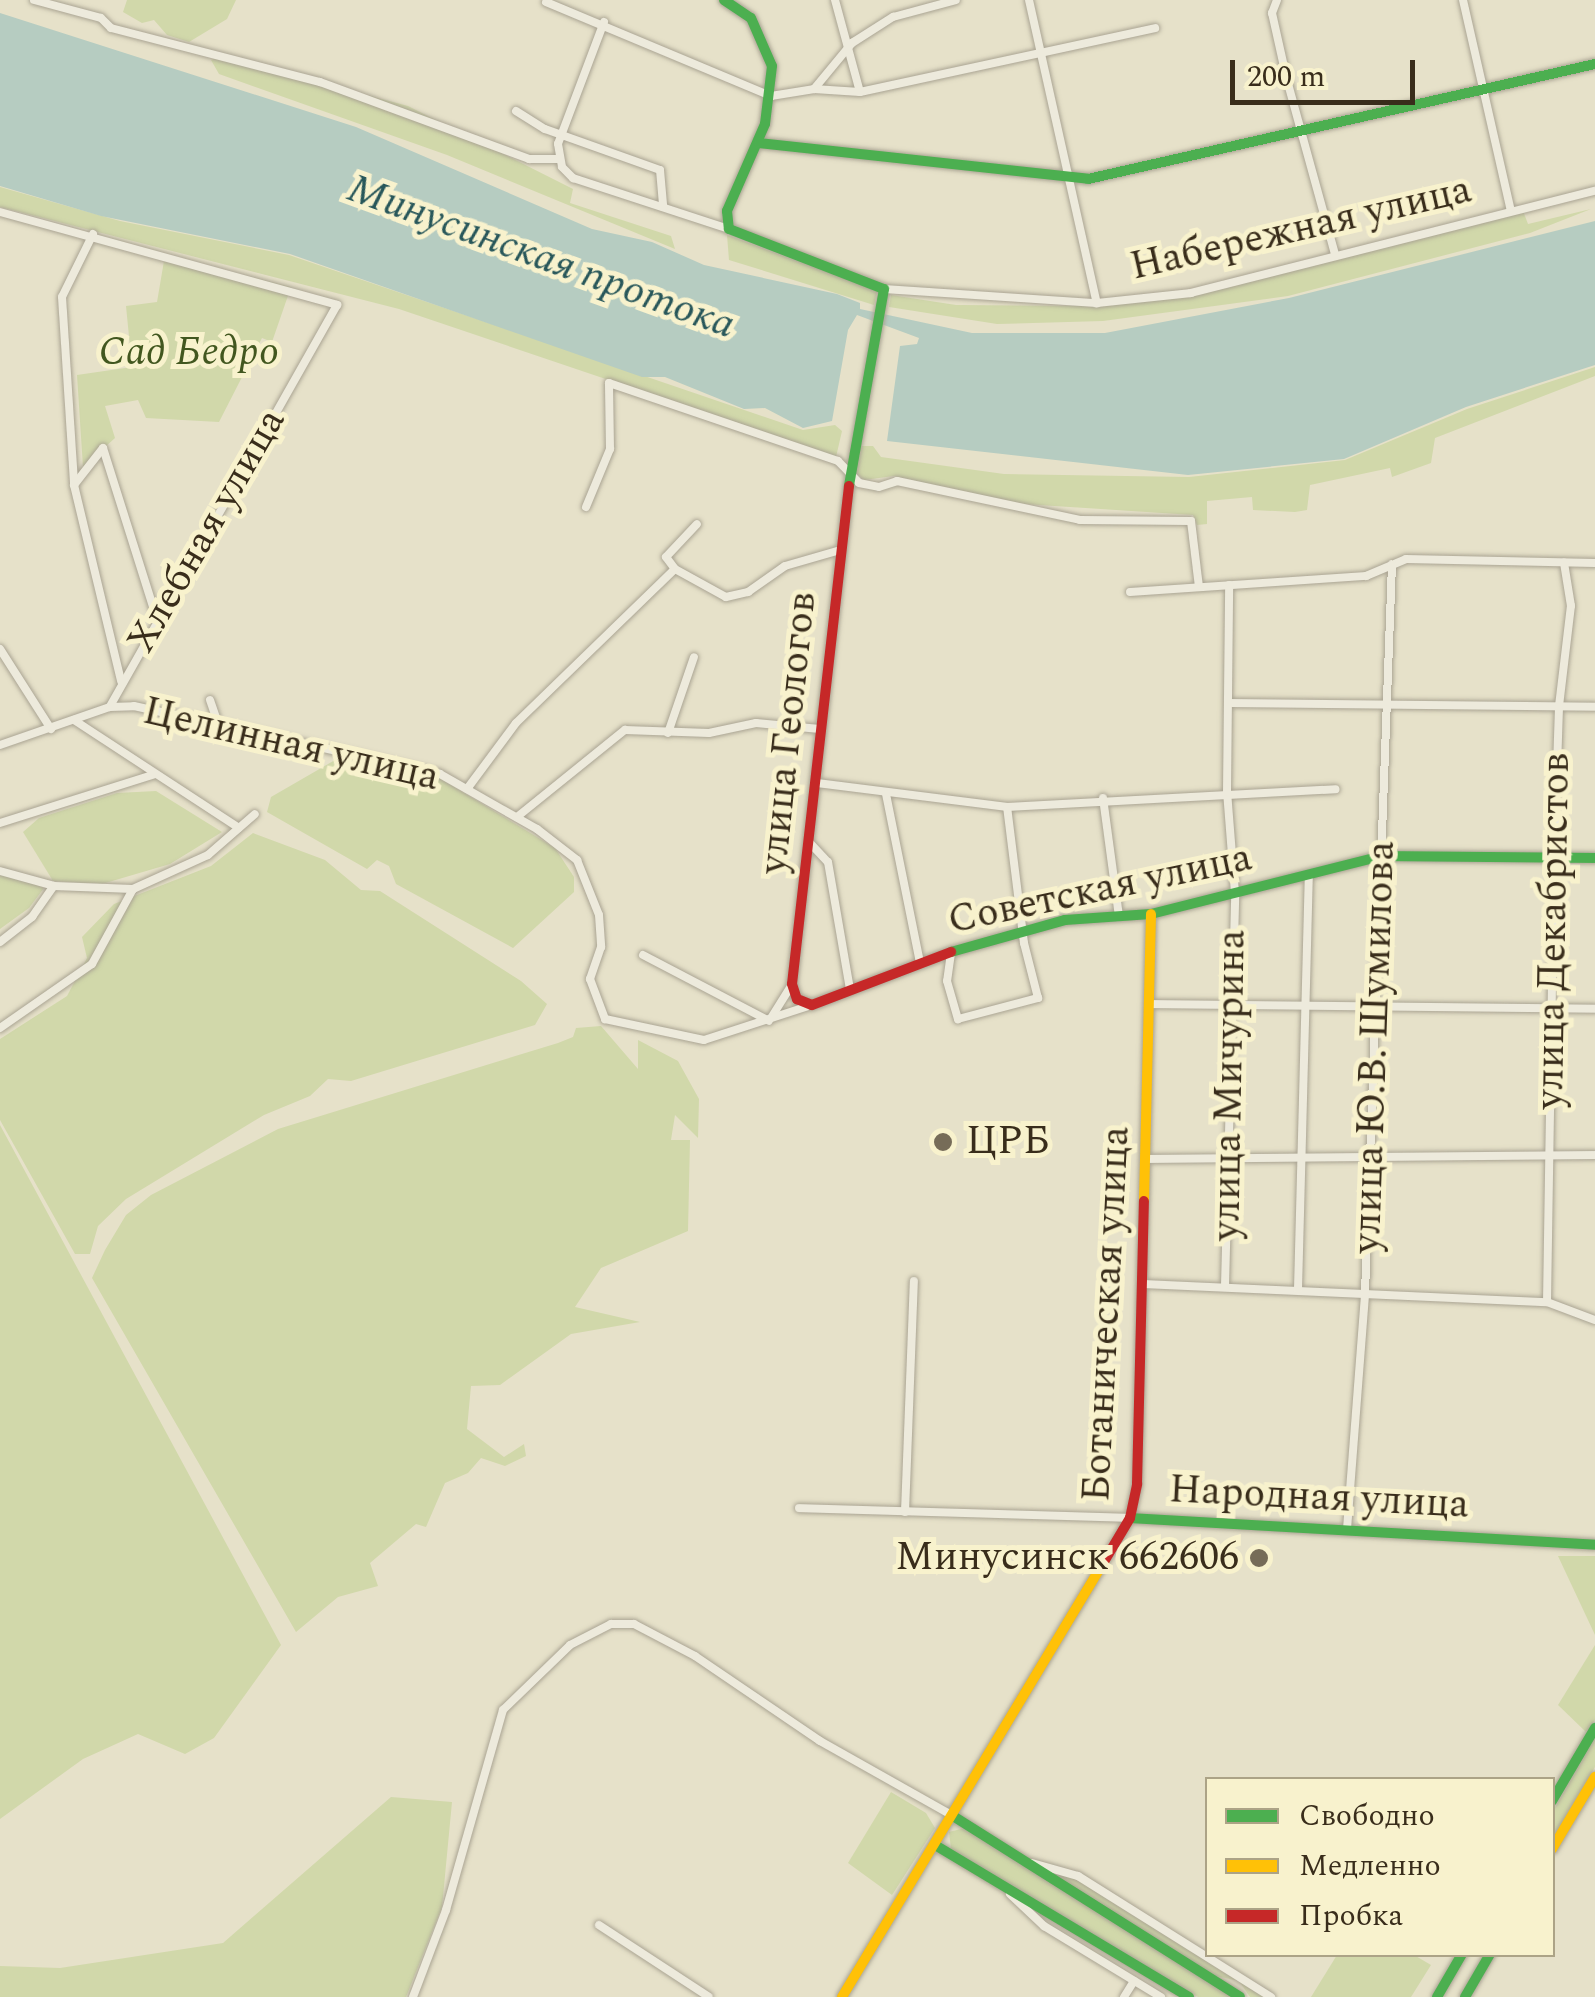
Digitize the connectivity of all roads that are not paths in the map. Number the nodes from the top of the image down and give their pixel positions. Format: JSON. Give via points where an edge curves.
{"nodes":[{"id":1,"x":34,"y":0,"type":"edge"},
{"id":2,"x":724,"y":0,"type":"edge"},
{"id":3,"x":835,"y":0,"type":"edge"},
{"id":4,"x":956,"y":0,"type":"edge"},
{"id":5,"x":1029,"y":0,"type":"edge"},
{"id":6,"x":1277,"y":0,"type":"edge"},
{"id":7,"x":1463,"y":0,"type":"edge"},
{"id":8,"x":546,"y":2,"type":"edge"},
{"id":9,"x":604,"y":22,"type":"junction"},
{"id":10,"x":1155,"y":28,"type":"dead end"},
{"id":11,"x":847,"y":49,"type":"junction"},
{"id":12,"x":1040,"y":49,"type":"junction"},
{"id":13,"x":1595,"y":64,"type":"edge"},
{"id":14,"x":814,"y":88,"type":"junction"},
{"id":15,"x":1481,"y":90,"type":"junction"},
{"id":16,"x":860,"y":92,"type":"junction"},
{"id":17,"x":772,"y":96,"type":"junction"},
{"id":18,"x":516,"y":111,"type":"dead end"},
{"id":19,"x":1301,"y":131,"type":"junction"},
{"id":20,"x":563,"y":132,"type":"junction"},
{"id":21,"x":758,"y":143,"type":"junction"},
{"id":22,"x":559,"y":159,"type":"junction"},
{"id":23,"x":1071,"y":180,"type":"junction"},
{"id":24,"x":1595,"y":191,"type":"edge"},
{"id":25,"x":663,"y":206,"type":"junction"},
{"id":26,"x":0,"y":212,"type":"edge"},
{"id":27,"x":1511,"y":212,"type":"junction"},
{"id":28,"x":729,"y":229,"type":"junction"},
{"id":29,"x":92,"y":234,"type":"junction"},
{"id":30,"x":1335,"y":254,"type":"junction"},
{"id":31,"x":883,"y":295,"type":"junction"},
{"id":32,"x":1097,"y":303,"type":"junction"},
{"id":33,"x":847,"y":471,"type":"junction"},
{"id":34,"x":74,"y":485,"type":"junction"},
{"id":35,"x":586,"y":508,"type":"dead end"},
{"id":36,"x":696,"y":524,"type":"dead end"},
{"id":37,"x":837,"y":551,"type":"junction"},
{"id":38,"x":1564,"y":563,"type":"junction"},
{"id":39,"x":1595,"y":563,"type":"edge"},
{"id":40,"x":1392,"y":565,"type":"junction"},
{"id":41,"x":675,"y":569,"type":"junction"},
{"id":42,"x":1230,"y":585,"type":"junction"},
{"id":43,"x":1199,"y":587,"type":"junction"},
{"id":44,"x":1130,"y":592,"type":"dead end"},
{"id":45,"x":157,"y":619,"type":"junction"},
{"id":46,"x":0,"y":649,"type":"edge"},
{"id":47,"x":694,"y":658,"type":"dead end"},
{"id":48,"x":121,"y":681,"type":"junction"},
{"id":49,"x":210,"y":700,"type":"dead end"},
{"id":50,"x":1232,"y":702,"type":"junction"},
{"id":51,"x":1389,"y":703,"type":"junction"},
{"id":52,"x":1559,"y":706,"type":"junction"},
{"id":53,"x":110,"y":707,"type":"junction"},
{"id":54,"x":1595,"y":707,"type":"edge"},
{"id":55,"x":74,"y":720,"type":"junction"},
{"id":56,"x":218,"y":723,"type":"junction"},
{"id":57,"x":50,"y":728,"type":"junction"},
{"id":58,"x":823,"y":729,"type":"junction"},
{"id":59,"x":668,"y":733,"type":"junction"},
{"id":60,"x":0,"y":745,"type":"edge"},
{"id":61,"x":155,"y":774,"type":"junction"},
{"id":62,"x":817,"y":783,"type":"junction"},
{"id":63,"x":467,"y":789,"type":"junction"},
{"id":64,"x":1336,"y":789,"type":"dead end"},
{"id":65,"x":1226,"y":792,"type":"junction"},
{"id":66,"x":886,"y":794,"type":"junction"},
{"id":67,"x":1103,"y":798,"type":"junction"},
{"id":68,"x":1007,"y":806,"type":"junction"},
{"id":69,"x":255,"y":814,"type":"dead end"},
{"id":70,"x":516,"y":817,"type":"junction"},
{"id":71,"x":0,"y":823,"type":"edge"},
{"id":72,"x":239,"y":828,"type":"junction"},
{"id":73,"x":810,"y":843,"type":"junction"},
{"id":74,"x":1382,"y":856,"type":"junction"},
{"id":75,"x":1554,"y":858,"type":"junction"},
{"id":76,"x":1595,"y":858,"type":"edge"},
{"id":77,"x":0,"y":871,"type":"edge"},
{"id":78,"x":1309,"y":875,"type":"junction"},
{"id":79,"x":54,"y":886,"type":"junction"},
{"id":80,"x":133,"y":889,"type":"junction"},
{"id":81,"x":1235,"y":893,"type":"junction"},
{"id":82,"x":1151,"y":914,"type":"junction"},
{"id":83,"x":1119,"y":917,"type":"junction"},
{"id":84,"x":1026,"y":933,"type":"junction"},
{"id":85,"x":0,"y":942,"type":"edge"},
{"id":86,"x":950,"y":953,"type":"junction"},
{"id":87,"x":643,"y":956,"type":"dead end"},
{"id":88,"x":920,"y":962,"type":"junction"},
{"id":89,"x":792,"y":984,"type":"junction"},
{"id":90,"x":850,"y":990,"type":"junction"},
{"id":91,"x":1148,"y":1004,"type":"junction"},
{"id":92,"x":1234,"y":1004,"type":"junction"},
{"id":93,"x":812,"y":1005,"type":"junction"},
{"id":94,"x":1308,"y":1006,"type":"junction"},
{"id":95,"x":1378,"y":1007,"type":"junction"},
{"id":96,"x":1552,"y":1008,"type":"junction"},
{"id":97,"x":1595,"y":1009,"type":"edge"},
{"id":98,"x":606,"y":1018,"type":"joint"},
{"id":99,"x":769,"y":1021,"type":"junction"},
{"id":100,"x":0,"y":1028,"type":"edge"},
{"id":101,"x":1550,"y":1154,"type":"junction"},
{"id":102,"x":1595,"y":1155,"type":"edge"},
{"id":103,"x":1229,"y":1157,"type":"junction"},
{"id":104,"x":1302,"y":1157,"type":"junction"},
{"id":105,"x":1371,"y":1157,"type":"junction"},
{"id":106,"x":1146,"y":1158,"type":"junction"},
{"id":107,"x":914,"y":1280,"type":"dead end"},
{"id":108,"x":1142,"y":1284,"type":"junction"},
{"id":109,"x":1225,"y":1286,"type":"junction"},
{"id":110,"x":1298,"y":1289,"type":"junction"},
{"id":111,"x":1366,"y":1292,"type":"junction"},
{"id":112,"x":1547,"y":1302,"type":"junction"},
{"id":113,"x":1595,"y":1320,"type":"edge"},
{"id":114,"x":799,"y":1508,"type":"dead end"},
{"id":115,"x":905,"y":1512,"type":"junction"},
{"id":116,"x":1130,"y":1518,"type":"junction"},
{"id":117,"x":1347,"y":1528,"type":"junction"},
{"id":118,"x":1595,"y":1545,"type":"edge"},
{"id":119,"x":1595,"y":1728,"type":"edge"},
{"id":120,"x":1595,"y":1777,"type":"edge"},
{"id":121,"x":1555,"y":1796,"type":"edge"},
{"id":122,"x":953,"y":1816,"type":"junction"},
{"id":123,"x":1555,"y":1844,"type":"edge"},
{"id":124,"x":935,"y":1845,"type":"junction"},
{"id":125,"x":1023,"y":1860,"type":"junction"},
{"id":126,"x":996,"y":1881,"type":"junction"},
{"id":127,"x":599,"y":1926,"type":"dead end"},
{"id":128,"x":1205,"y":1956,"type":"edge"},
{"id":129,"x":1207,"y":1957,"type":"edge"},
{"id":130,"x":1460,"y":1957,"type":"edge"},
{"id":131,"x":1488,"y":1957,"type":"edge"},
{"id":132,"x":1134,"y":1980,"type":"junction"},
{"id":133,"x":413,"y":1997,"type":"edge"},
{"id":134,"x":708,"y":1997,"type":"edge"},
{"id":135,"x":842,"y":1997,"type":"edge"},
{"id":136,"x":1124,"y":1997,"type":"edge"},
{"id":137,"x":1162,"y":1997,"type":"edge"},
{"id":138,"x":1189,"y":1997,"type":"edge"},
{"id":139,"x":1240,"y":1997,"type":"edge"},
{"id":140,"x":1271,"y":1997,"type":"edge"},
{"id":141,"x":1437,"y":1997,"type":"edge"},
{"id":142,"x":1466,"y":1997,"type":"edge"}],
"edges":[{"from":1,"to":22,"type":"street","via":[[320,82],[529,159]]},
{"from":2,"to":17,"type":"street","via":[[751,18],[768,51]]},
{"from":3,"to":11,"type":"street"},
{"from":4,"to":11,"type":"street","via":[[893,17]]},
{"from":5,"to":12,"type":"street"},
{"from":6,"to":19,"type":"street","via":[[1272,14]]},
{"from":7,"to":15,"type":"street"},
{"from":8,"to":9,"type":"street"},
{"from":9,"to":17,"type":"street"},
{"from":9,"to":20,"type":"street"},
{"from":10,"to":12,"type":"street"},
{"from":11,"to":14,"type":"street"},
{"from":11,"to":16,"type":"street"},
{"from":12,"to":16,"type":"street"},
{"from":12,"to":23,"type":"street"},
{"from":13,"to":15,"type":"street"},
{"from":14,"to":16,"type":"street"},
{"from":14,"to":17,"type":"street"},
{"from":15,"to":19,"type":"street"},
{"from":15,"to":27,"type":"street"},
{"from":17,"to":21,"type":"street"},
{"from":18,"to":20,"type":"street"},
{"from":19,"to":23,"type":"street"},
{"from":19,"to":30,"type":"street"},
{"from":20,"to":22,"type":"street"},
{"from":20,"to":25,"type":"street","via":[[660,170]]},
{"from":21,"to":23,"type":"street"},
{"from":21,"to":28,"type":"street","via":[[727,211]]},
{"from":22,"to":25,"type":"street","via":[[573,178]]},
{"from":23,"to":32,"type":"street"},
{"from":24,"to":27,"type":"street","name":"Набережная улица"},
{"from":25,"to":28,"type":"street"},
{"from":26,"to":29,"type":"street"},
{"from":27,"to":30,"type":"street","name":"Набережная улица"},
{"from":28,"to":31,"type":"street","name":"Набережная улица"},
{"from":29,"to":34,"type":"street","via":[[62,297]]},
{"from":29,"to":45,"type":"street","name":"Хлебная улица","via":[[337,305]]},
{"from":30,"to":32,"type":"street","name":"Набережная улица","via":[[1191,294]]},
{"from":31,"to":32,"type":"street","name":"Набережная улица"},
{"from":31,"to":33,"type":"street","name":"улица Геологов"},
{"from":33,"to":35,"type":"street","via":[[838,461],[609,383],[610,449]]},
{"from":33,"to":37,"type":"street","name":"улица Геологов"},
{"from":33,"to":43,"type":"street","via":[[869,485],[897,481],[1080,520],[1191,521]]},
{"from":34,"to":45,"type":"street","via":[[103,448]]},
{"from":34,"to":48,"type":"street"},
{"from":36,"to":41,"type":"street","via":[[666,557]]},
{"from":37,"to":41,"type":"street","via":[[800,560],[748,592],[726,597]]},
{"from":37,"to":58,"type":"street","name":"улица Геологов"},
{"from":38,"to":39,"type":"street"},
{"from":38,"to":40,"type":"street","via":[[1406,559]]},
{"from":38,"to":52,"type":"street","name":"улица Декабристов","via":[[1571,606]]},
{"from":40,"to":42,"type":"street","via":[[1366,576]]},
{"from":40,"to":51,"type":"street","name":"улица Ю.В. Шумилова"},
{"from":41,"to":63,"type":"street","via":[[516,723]]},
{"from":42,"to":43,"type":"street"},
{"from":42,"to":50,"type":"street","name":"улица Мичурина"},
{"from":43,"to":44,"type":"street"},
{"from":45,"to":48,"type":"street","name":"Хлебная улица"},
{"from":46,"to":57,"type":"street","via":[[34,692]]},
{"from":47,"to":59,"type":"street"},
{"from":48,"to":53,"type":"street","name":"Хлебная улица"},
{"from":49,"to":56,"type":"street"},
{"from":50,"to":51,"type":"street"},
{"from":50,"to":65,"type":"street","name":"улица Мичурина"},
{"from":51,"to":52,"type":"street"},
{"from":51,"to":74,"type":"street","name":"улица Ю.В. Шумилова"},
{"from":52,"to":54,"type":"street"},
{"from":52,"to":75,"type":"street","name":"улица Декабристов"},
{"from":53,"to":55,"type":"street","name":"Целинная улица"},
{"from":53,"to":56,"type":"street","name":"Целинная улица"},
{"from":55,"to":57,"type":"street","name":"Целинная улица"},
{"from":55,"to":61,"type":"street"},
{"from":56,"to":63,"type":"street","name":"Целинная улица","via":[[421,769]]},
{"from":57,"to":60,"type":"street","name":"Целинная улица"},
{"from":58,"to":59,"type":"street","via":[[756,723]]},
{"from":58,"to":62,"type":"street","name":"улица Геологов"},
{"from":59,"to":70,"type":"street","via":[[625,730]]},
{"from":61,"to":71,"type":"street"},
{"from":61,"to":72,"type":"street"},
{"from":62,"to":66,"type":"street"},
{"from":62,"to":73,"type":"street","name":"улица Геологов"},
{"from":63,"to":70,"type":"street","name":"Целинная улица"},
{"from":64,"to":65,"type":"street"},
{"from":65,"to":67,"type":"street"},
{"from":65,"to":81,"type":"street","name":"улица Мичурина"},
{"from":66,"to":68,"type":"street"},
{"from":66,"to":88,"type":"street"},
{"from":67,"to":68,"type":"street"},
{"from":67,"to":83,"type":"street"},
{"from":68,"to":84,"type":"street"},
{"from":69,"to":72,"type":"street"},
{"from":70,"to":98,"type":"street","name":"Целинная улица","via":[[562,846],[590,885],[601,948],[590,979]]},
{"from":72,"to":80,"type":"street","via":[[175,874]]},
{"from":73,"to":89,"type":"street","name":"улица Геологов"},
{"from":73,"to":90,"type":"street","via":[[828,862]]},
{"from":74,"to":75,"type":"street","name":"Советская улица"},
{"from":74,"to":78,"type":"street","name":"Советская улица"},
{"from":74,"to":95,"type":"street","name":"улица Ю.В. Шумилова"},
{"from":75,"to":76,"type":"street","name":"Советская улица"},
{"from":75,"to":96,"type":"street","name":"улица Декабристов"},
{"from":77,"to":79,"type":"street"},
{"from":78,"to":81,"type":"street","name":"Советская улица"},
{"from":78,"to":94,"type":"street"},
{"from":79,"to":80,"type":"street"},
{"from":79,"to":85,"type":"street","via":[[32,918]]},
{"from":80,"to":100,"type":"street","via":[[92,964]]},
{"from":81,"to":82,"type":"street","name":"Советская улица"},
{"from":81,"to":92,"type":"street","name":"улица Мичурина"},
{"from":82,"to":83,"type":"street","name":"Советская улица"},
{"from":82,"to":91,"type":"street","name":"Ботаническая улица"},
{"from":83,"to":84,"type":"street","name":"Советская улица","via":[[1065,920]]},
{"from":84,"to":86,"type":"street","name":"Советская улица"},
{"from":84,"to":86,"type":"street","via":[[1038,998],[958,1019],[947,981]]},
{"from":86,"to":88,"type":"street","name":"Советская улица"},
{"from":87,"to":99,"type":"street"},
{"from":88,"to":90,"type":"street","name":"Советская улица"},
{"from":89,"to":93,"type":"street","via":[[797,999]]},
{"from":89,"to":99,"type":"street"},
{"from":90,"to":93,"type":"street","name":"Советская улица"},
{"from":91,"to":92,"type":"street"},
{"from":91,"to":106,"type":"street","name":"Ботаническая улица"},
{"from":92,"to":94,"type":"street"},
{"from":92,"to":103,"type":"street","name":"улица Мичурина"},
{"from":93,"to":99,"type":"street","name":"Советская улица"},
{"from":94,"to":95,"type":"street"},
{"from":94,"to":104,"type":"street"},
{"from":95,"to":96,"type":"street"},
{"from":95,"to":105,"type":"street","name":"улица Ю.В. Шумилова"},
{"from":96,"to":97,"type":"street"},
{"from":96,"to":101,"type":"street","name":"улица Декабристов"},
{"from":98,"to":99,"type":"street","name":"Советская улица","via":[[704,1040]]},
{"from":101,"to":102,"type":"street"},
{"from":101,"to":105,"type":"street"},
{"from":101,"to":112,"type":"street","name":"улица Декабристов"},
{"from":103,"to":104,"type":"street"},
{"from":103,"to":106,"type":"street"},
{"from":103,"to":109,"type":"street","name":"улица Мичурина"},
{"from":104,"to":105,"type":"street"},
{"from":104,"to":110,"type":"street"},
{"from":105,"to":111,"type":"street","name":"улица Ю.В. Шумилова"},
{"from":106,"to":108,"type":"street","name":"Ботаническая улица"},
{"from":107,"to":115,"type":"street"},
{"from":108,"to":109,"type":"street"},
{"from":108,"to":116,"type":"street","name":"Ботаническая улица"},
{"from":109,"to":110,"type":"street"},
{"from":110,"to":111,"type":"street"},
{"from":111,"to":112,"type":"street"},
{"from":111,"to":117,"type":"street","name":"улица Ю.В. Шумилова"},
{"from":112,"to":113,"type":"street"},
{"from":114,"to":115,"type":"street","name":"Народная улица"},
{"from":115,"to":116,"type":"street","name":"Народная улица"},
{"from":116,"to":117,"type":"street","name":"Народная улица"},
{"from":116,"to":122,"type":"street","name":"Ботаническая улица"},
{"from":117,"to":118,"type":"street","name":"Народная улица"},
{"from":119,"to":121,"type":"street"},
{"from":120,"to":123,"type":"street"},
{"from":122,"to":124,"type":"street","name":"Ботаническая улица"},
{"from":122,"to":125,"type":"street"},
{"from":122,"to":133,"type":"street","via":[[820,1741],[696,1656],[634,1624],[611,1624],[570,1645],[504,1710],[446,1910]]},
{"from":124,"to":126,"type":"street"},
{"from":124,"to":135,"type":"street","name":"Ботаническая улица"},
{"from":125,"to":128,"type":"street","via":[[1078,1876]]},
{"from":125,"to":139,"type":"street"},
{"from":126,"to":132,"type":"street","via":[[1044,1926]]},
{"from":126,"to":138,"type":"street"},
{"from":127,"to":134,"type":"street"},
{"from":129,"to":140,"type":"street"},
{"from":130,"to":141,"type":"street"},
{"from":131,"to":142,"type":"street"},
{"from":132,"to":136,"type":"street"},
{"from":132,"to":137,"type":"street"}]}
